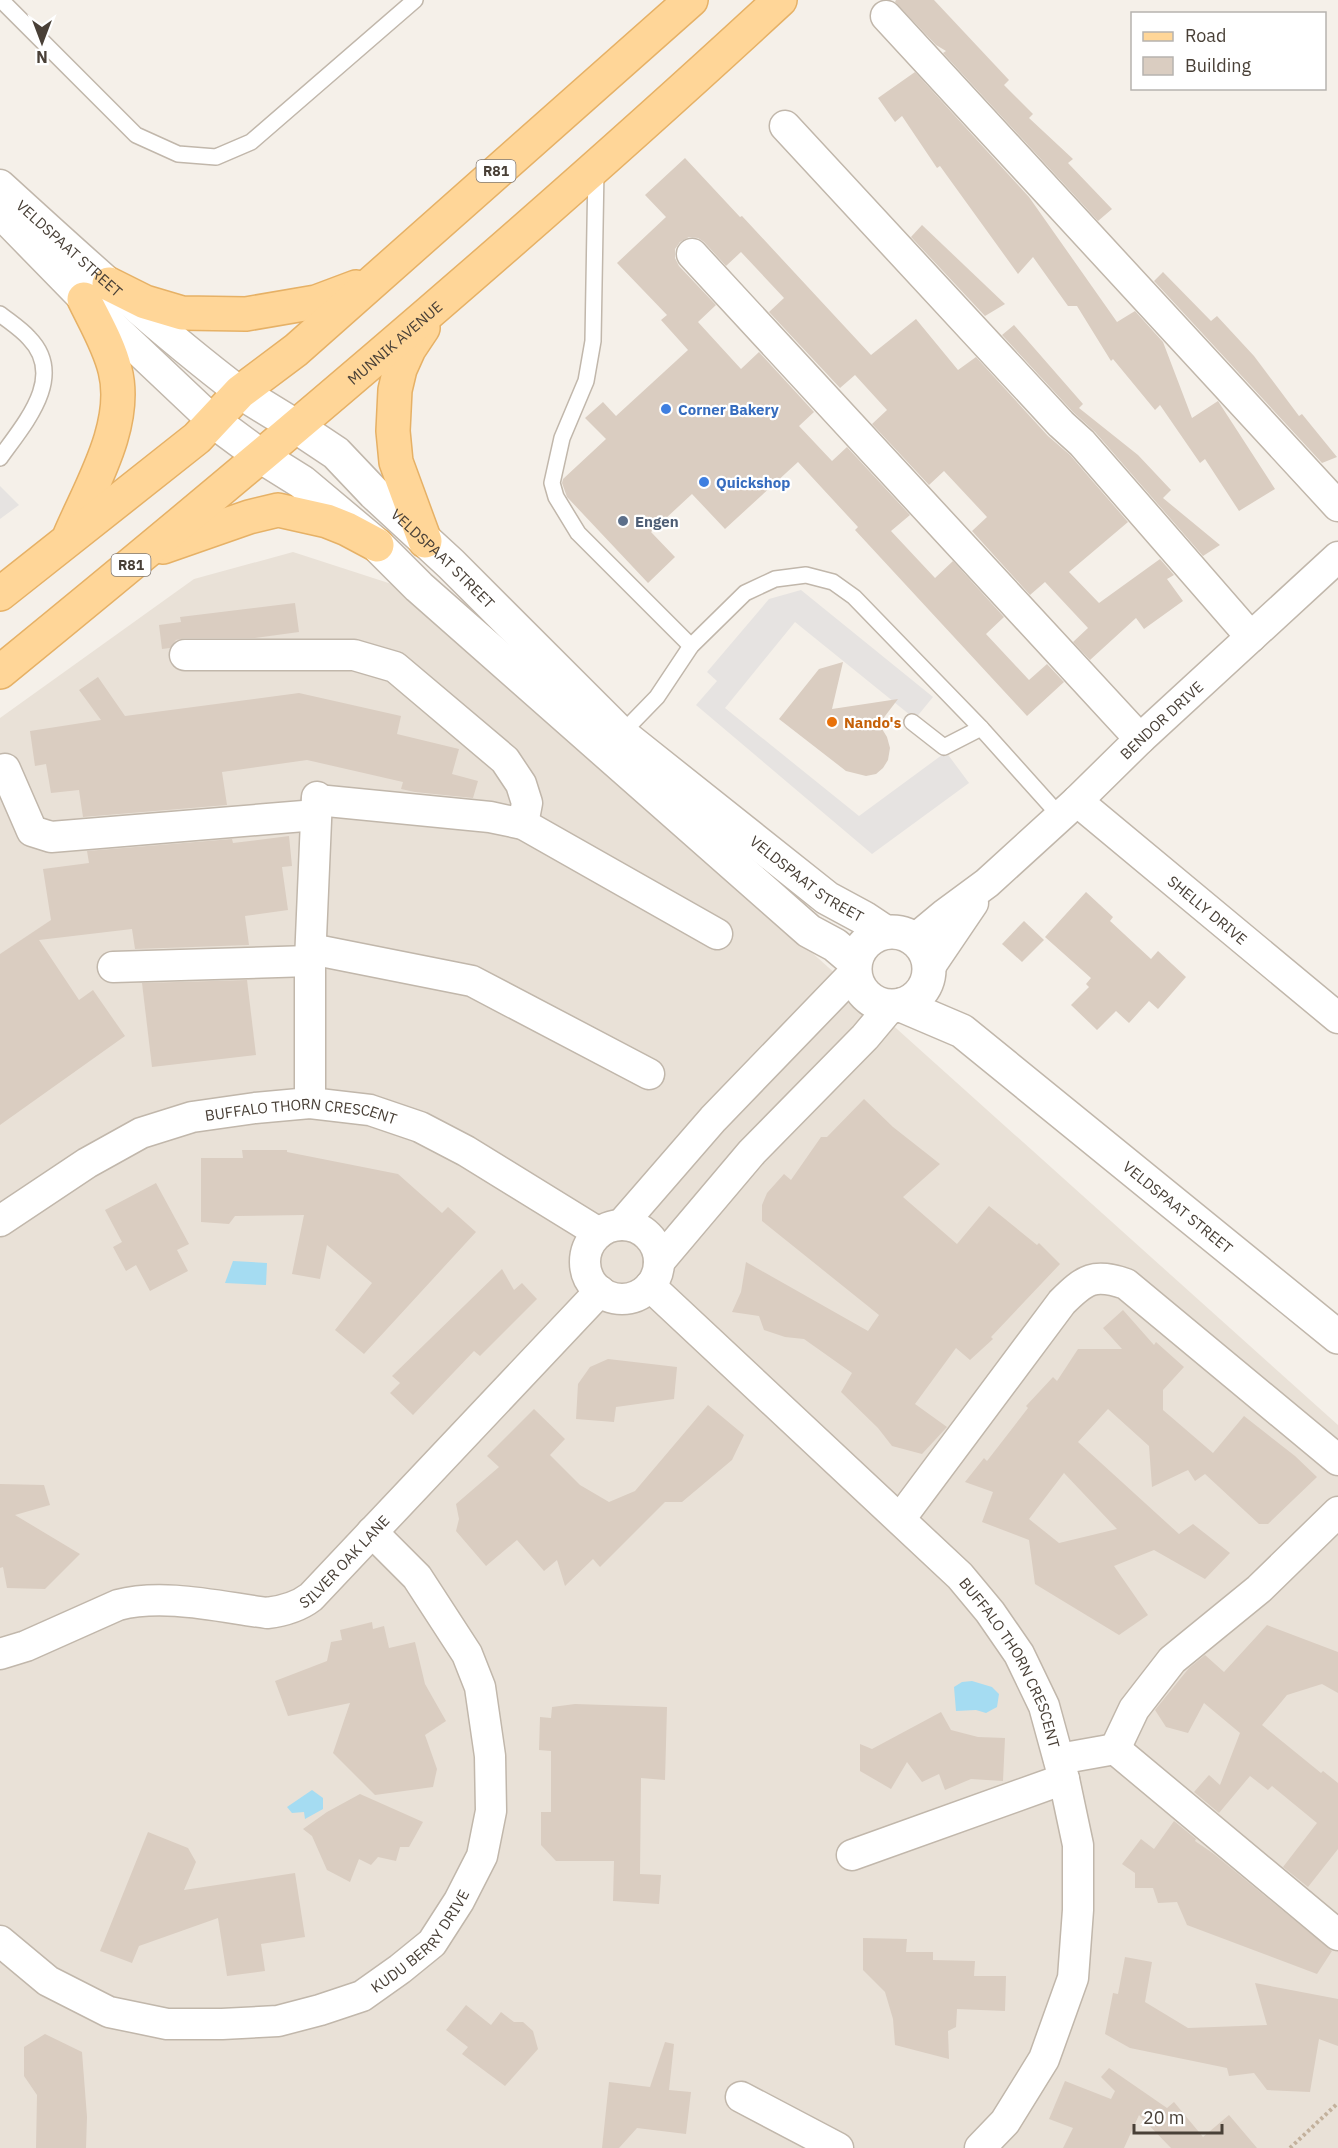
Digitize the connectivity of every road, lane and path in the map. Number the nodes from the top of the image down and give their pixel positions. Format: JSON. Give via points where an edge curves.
{"nodes":[{"id":1,"x":1,"y":0,"type":"edge"},
{"id":2,"x":415,"y":0,"type":"edge"},
{"id":3,"x":690,"y":0,"type":"edge"},
{"id":4,"x":780,"y":0,"type":"edge"},
{"id":5,"x":886,"y":16,"type":"dead end"},
{"id":6,"x":785,"y":126,"type":"dead end"},
{"id":7,"x":596,"y":168,"type":"junction"},
{"id":8,"x":0,"y":185,"type":"edge"},
{"id":9,"x":0,"y":213,"type":"edge"},
{"id":10,"x":692,"y":254,"type":"dead end"},
{"id":11,"x":374,"y":281,"type":"junction"},
{"id":12,"x":97,"y":291,"type":"junction"},
{"id":13,"x":436,"y":309,"type":"junction"},
{"id":14,"x":0,"y":314,"type":"edge"},
{"id":15,"x":240,"y":392,"type":"junction"},
{"id":16,"x":212,"y":420,"type":"junction"},
{"id":17,"x":297,"y":427,"type":"junction"},
{"id":18,"x":262,"y":457,"type":"junction"},
{"id":19,"x":0,"y":458,"type":"edge"},
{"id":20,"x":1338,"y":506,"type":"edge"},
{"id":21,"x":68,"y":539,"type":"junction"},
{"id":22,"x":425,"y":541,"type":"junction"},
{"id":23,"x":377,"y":545,"type":"junction"},
{"id":24,"x":148,"y":551,"type":"junction"},
{"id":25,"x":1338,"y":557,"type":"edge"},
{"id":26,"x":0,"y":594,"type":"edge"},
{"id":27,"x":1251,"y":637,"type":"junction"},
{"id":28,"x":691,"y":646,"type":"junction"},
{"id":29,"x":185,"y":655,"type":"dead end"},
{"id":30,"x":0,"y":672,"type":"edge"},
{"id":31,"x":912,"y":722,"type":"dead end"},
{"id":32,"x":981,"y":728,"type":"junction"},
{"id":33,"x":621,"y":734,"type":"junction"},
{"id":34,"x":1140,"y":739,"type":"junction"},
{"id":35,"x":4,"y":769,"type":"dead end"},
{"id":36,"x":316,"y":802,"type":"junction"},
{"id":37,"x":1068,"y":808,"type":"junction"},
{"id":38,"x":523,"y":824,"type":"junction"},
{"id":39,"x":987,"y":883,"type":"junction"},
{"id":40,"x":717,"y":934,"type":"dead end"},
{"id":41,"x":900,"y":936,"type":"junction"},
{"id":42,"x":311,"y":955,"type":"junction"},
{"id":43,"x":855,"y":967,"type":"junction"},
{"id":44,"x":113,"y":968,"type":"dead end"},
{"id":45,"x":929,"y":973,"type":"junction"},
{"id":46,"x":896,"y":1005,"type":"junction"},
{"id":47,"x":1338,"y":1018,"type":"edge"},
{"id":48,"x":962,"y":1031,"type":"junction"},
{"id":49,"x":649,"y":1074,"type":"dead end"},
{"id":50,"x":310,"y":1103,"type":"junction"},
{"id":51,"x":0,"y":1221,"type":"edge"},
{"id":52,"x":610,"y":1229,"type":"junction"},
{"id":53,"x":655,"y":1274,"type":"junction"},
{"id":54,"x":600,"y":1291,"type":"junction"},
{"id":55,"x":1338,"y":1337,"type":"edge"},
{"id":56,"x":1338,"y":1460,"type":"edge"},
{"id":57,"x":1338,"y":1512,"type":"edge"},
{"id":58,"x":900,"y":1520,"type":"junction"},
{"id":59,"x":372,"y":1532,"type":"junction"},
{"id":60,"x":0,"y":1654,"type":"edge"},
{"id":61,"x":1115,"y":1749,"type":"junction"},
{"id":62,"x":1062,"y":1769,"type":"junction"},
{"id":63,"x":852,"y":1855,"type":"dead end"},
{"id":64,"x":1338,"y":1935,"type":"edge"},
{"id":65,"x":0,"y":1941,"type":"edge"},
{"id":66,"x":741,"y":2097,"type":"dead end"},
{"id":67,"x":1338,"y":2103,"type":"edge"},
{"id":68,"x":837,"y":2148,"type":"edge"},
{"id":69,"x":980,"y":2148,"type":"edge"},
{"id":70,"x":1290,"y":2148,"type":"edge"}],
"edges":[{"from":1,"to":2,"type":"lane","via":[[136,135],[178,154],[216,157],[251,142]]},
{"from":3,"to":11,"type":"main road","number":"R81"},
{"from":4,"to":7,"type":"main road","name":"MUNNIK AVENUE","number":"R81"},
{"from":5,"to":20,"type":"street"},
{"from":6,"to":27,"type":"street","via":[[1082,443]]},
{"from":7,"to":13,"type":"main road","name":"MUNNIK AVENUE","number":"R81"},
{"from":7,"to":28,"type":"lane","via":[[593,341],[586,381],[562,438],[552,483],[578,533]]},
{"from":8,"to":12,"type":"street","name":"VELDSPAAT STREET"},
{"from":9,"to":12,"type":"street","name":"VELDSPAAT STREET"},
{"from":10,"to":34,"type":"street"},
{"from":11,"to":12,"type":"main road","via":[[316,302],[246,314],[182,313]]},
{"from":11,"to":15,"type":"main road","number":"R81","via":[[296,350]]},
{"from":12,"to":15,"type":"street","name":"VELDSPAAT STREET"},
{"from":12,"to":16,"type":"street","name":"VELDSPAAT STREET"},
{"from":12,"to":21,"type":"main road","via":[[116,372],[118,400],[112,441]]},
{"from":13,"to":17,"type":"main road","name":"MUNNIK AVENUE","number":"R81"},
{"from":13,"to":22,"type":"main road","via":[[400,369],[393,431],[396,462]]},
{"from":14,"to":19,"type":"lane","via":[[30,339],[40,353],[45,379],[28,418]]},
{"from":15,"to":16,"type":"main road","number":"R81"},
{"from":15,"to":17,"type":"street","name":"VELDSPAAT STREET"},
{"from":16,"to":18,"type":"street","name":"VELDSPAAT STREET"},
{"from":16,"to":21,"type":"main road","number":"R81","via":[[197,438]]},
{"from":17,"to":18,"type":"main road","name":"MUNNIK AVENUE","number":"R81"},
{"from":17,"to":22,"type":"street","name":"VELDSPAAT STREET","via":[[336,453]]},
{"from":18,"to":23,"type":"street","name":"VELDSPAAT STREET","via":[[302,482]]},
{"from":18,"to":24,"type":"main road","name":"MUNNIK AVENUE","number":"R81"},
{"from":21,"to":26,"type":"main road","number":"R81"},
{"from":22,"to":33,"type":"street","name":"VELDSPAAT STREET"},
{"from":23,"to":24,"type":"main road","via":[[327,521],[278,510]]},
{"from":23,"to":43,"type":"street","name":"VELDSPAAT STREET","via":[[419,587],[809,931],[835,945]]},
{"from":24,"to":30,"type":"main road","name":"MUNNIK AVENUE","number":"R81"},
{"from":25,"to":27,"type":"street","name":"BENDOR DRIVE"},
{"from":27,"to":34,"type":"street","name":"BENDOR DRIVE"},
{"from":28,"to":32,"type":"lane","via":[[745,593],[775,579],[806,575],[833,582],[854,597]]},
{"from":28,"to":33,"type":"lane","via":[[657,697]]},
{"from":29,"to":38,"type":"street","via":[[354,655],[395,667],[505,760],[521,784],[527,803]]},
{"from":31,"to":32,"type":"lane","via":[[944,747]]},
{"from":32,"to":37,"type":"lane"},
{"from":33,"to":41,"type":"street","name":"VELDSPAAT STREET","via":[[827,898]]},
{"from":34,"to":37,"type":"street","name":"BENDOR DRIVE"},
{"from":35,"to":36,"type":"street","via":[[32,831],[51,837]]},
{"from":36,"to":38,"type":"street","via":[[490,817]]},
{"from":36,"to":42,"type":"street"},
{"from":37,"to":39,"type":"street","name":"BENDOR DRIVE"},
{"from":37,"to":47,"type":"street","name":"SHELLY DRIVE"},
{"from":38,"to":40,"type":"street"},
{"from":39,"to":41,"type":"street","name":"BENDOR DRIVE","via":[[945,914]]},
{"from":39,"to":45,"type":"street","name":"BENDOR DRIVE"},
{"from":41,"to":43,"type":"street","via":[[871,938],[861,948]]},
{"from":41,"to":45,"type":"street","via":[[923,947]]},
{"from":42,"to":44,"type":"street"},
{"from":42,"to":49,"type":"street","via":[[472,981]]},
{"from":42,"to":50,"type":"street"},
{"from":43,"to":46,"type":"street","via":[[857,981],[866,995],[873,1001]]},
{"from":43,"to":52,"type":"street"},
{"from":45,"to":46,"type":"street","via":[[918,995]]},
{"from":45,"to":48,"type":"street","name":"VELDSPAAT STREET"},
{"from":46,"to":48,"type":"street","name":"VELDSPAAT STREET"},
{"from":46,"to":53,"type":"street","via":[[752,1152]]},
{"from":48,"to":55,"type":"street","name":"VELDSPAAT STREET"},
{"from":50,"to":51,"type":"street","name":"BUFFALO THORN CRESCENT","via":[[192,1117],[141,1134],[87,1163]]},
{"from":50,"to":52,"type":"street","name":"BUFFALO THORN CRESCENT","via":[[370,1110],[420,1127]]},
{"from":52,"to":53,"type":"street","via":[[633,1227],[644,1232],[658,1250]]},
{"from":52,"to":54,"type":"street","via":[[591,1241],[585,1262],[592,1283]]},
{"from":53,"to":54,"type":"street","via":[[642,1293],[632,1298],[610,1297]]},
{"from":53,"to":58,"type":"street","name":"BUFFALO THORN CRESCENT"},
{"from":54,"to":59,"type":"street","name":"SILVER OAK LANE"},
{"from":56,"to":58,"type":"street","via":[[1126,1284],[1094,1278],[1078,1285],[1062,1302]]},
{"from":57,"to":61,"type":"street","via":[[1259,1589],[1172,1660],[1134,1708]]},
{"from":58,"to":62,"type":"street","name":"BUFFALO THORN CRESCENT","via":[[960,1576],[1013,1646],[1044,1706]]},
{"from":59,"to":60,"type":"street","name":"SILVER OAK LANE","via":[[301,1605],[267,1612],[170,1600],[133,1601]]},
{"from":59,"to":65,"type":"street","name":"KUDU BERRY DRIVE","via":[[417,1577],[467,1654],[480,1686],[490,1756],[491,1811],[482,1856],[432,1943],[362,1996],[278,2021],[222,2025],[167,2024],[110,2012],[48,1981]]},
{"from":61,"to":62,"type":"street"},
{"from":61,"to":64,"type":"street"},
{"from":62,"to":63,"type":"street"},
{"from":62,"to":69,"type":"street","name":"BUFFALO THORN CRESCENT","via":[[1078,1845],[1073,1978],[1044,2059],[1005,2122]]},
{"from":66,"to":68,"type":"street"},
{"from":67,"to":70,"type":"path"}]}
